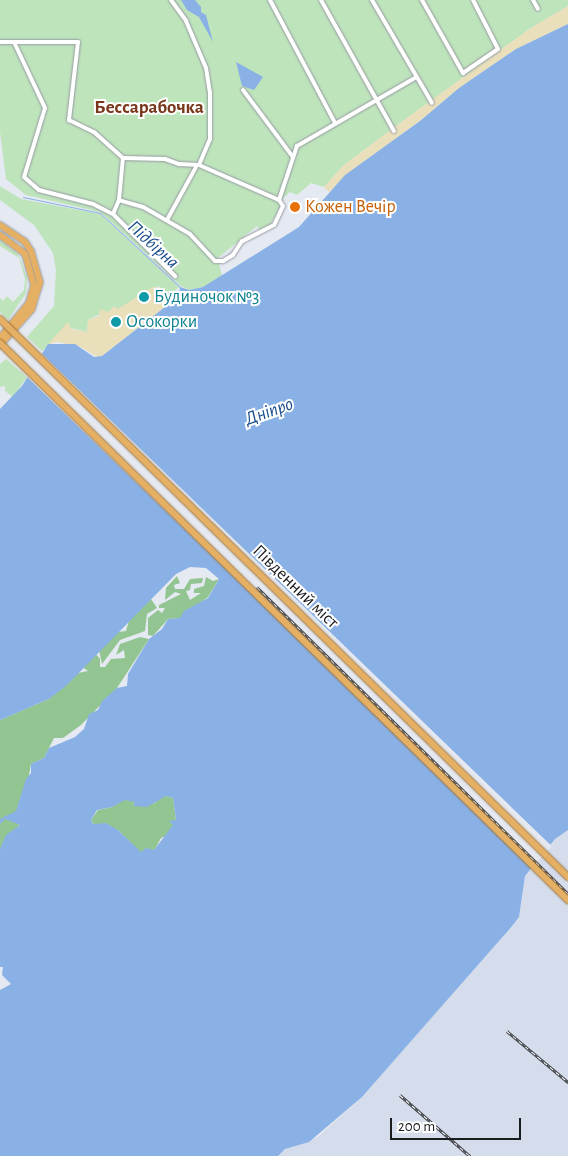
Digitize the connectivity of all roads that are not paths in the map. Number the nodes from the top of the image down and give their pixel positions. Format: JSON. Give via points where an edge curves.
{"nodes":[{"id":1,"x":171,"y":0,"type":"edge"},
{"id":2,"x":270,"y":0,"type":"edge"},
{"id":3,"x":321,"y":0,"type":"edge"},
{"id":4,"x":372,"y":0,"type":"edge"},
{"id":5,"x":422,"y":0,"type":"edge"},
{"id":6,"x":473,"y":0,"type":"edge"},
{"id":7,"x":533,"y":0,"type":"edge"},
{"id":8,"x":538,"y":9,"type":"dead end"},
{"id":9,"x":0,"y":42,"type":"edge"},
{"id":10,"x":14,"y":42,"type":"junction"},
{"id":11,"x":415,"y":78,"type":"junction"},
{"id":12,"x":243,"y":90,"type":"dead end"},
{"id":13,"x":375,"y":99,"type":"junction"},
{"id":14,"x":432,"y":103,"type":"dead end"},
{"id":15,"x":336,"y":122,"type":"junction"},
{"id":16,"x":394,"y":131,"type":"dead end"},
{"id":17,"x":292,"y":157,"type":"junction"},
{"id":18,"x":123,"y":158,"type":"junction"},
{"id":19,"x":198,"y":166,"type":"junction"},
{"id":20,"x":119,"y":200,"type":"junction"},
{"id":21,"x":279,"y":200,"type":"junction"},
{"id":22,"x":114,"y":214,"type":"junction"},
{"id":23,"x":167,"y":220,"type":"junction"},
{"id":24,"x":0,"y":225,"type":"edge"},
{"id":25,"x":0,"y":235,"type":"edge"},
{"id":26,"x":174,"y":276,"type":"dead end"},
{"id":27,"x":0,"y":319,"type":"edge"},
{"id":28,"x":0,"y":338,"type":"edge"},
{"id":29,"x":0,"y":344,"type":"edge"},
{"id":30,"x":568,"y":877,"type":"edge"},
{"id":31,"x":568,"y":900,"type":"edge"}],
"edges":[{"from":1,"to":19,"type":"street","via":[[186,21],[206,68],[210,92],[210,139]]},
{"from":2,"to":15,"type":"street"},
{"from":3,"to":13,"type":"street"},
{"from":4,"to":11,"type":"street"},
{"from":5,"to":6,"type":"street","via":[[463,73],[498,49]]},
{"from":7,"to":8,"type":"street"},
{"from":9,"to":10,"type":"street"},
{"from":10,"to":18,"type":"street","via":[[78,42],[69,120],[94,132]]},
{"from":10,"to":22,"type":"street","via":[[45,108],[24,177],[39,190],[93,204]]},
{"from":11,"to":13,"type":"street"},
{"from":11,"to":14,"type":"street"},
{"from":12,"to":17,"type":"street"},
{"from":13,"to":15,"type":"street"},
{"from":13,"to":16,"type":"street"},
{"from":15,"to":17,"type":"street","via":[[297,146]]},
{"from":17,"to":21,"type":"street","via":[[289,178]]},
{"from":18,"to":19,"type":"street","via":[[165,158]]},
{"from":18,"to":20,"type":"street"},
{"from":19,"to":21,"type":"street"},
{"from":19,"to":23,"type":"street"},
{"from":20,"to":22,"type":"street"},
{"from":20,"to":23,"type":"street","via":[[143,207]]},
{"from":21,"to":23,"type":"street","via":[[283,206],[274,226],[242,241],[233,255],[223,261],[215,261],[199,241]]},
{"from":22,"to":26,"type":"street"},
{"from":24,"to":29,"type":"highway","via":[[25,242],[40,282],[32,309]]},
{"from":25,"to":28,"type":"highway","via":[[25,254],[34,285],[29,302]]},
{"from":27,"to":30,"type":"highway","name":"Південний міст","bridge":true},
{"from":29,"to":31,"type":"highway","name":"Південний міст","bridge":true}]}
